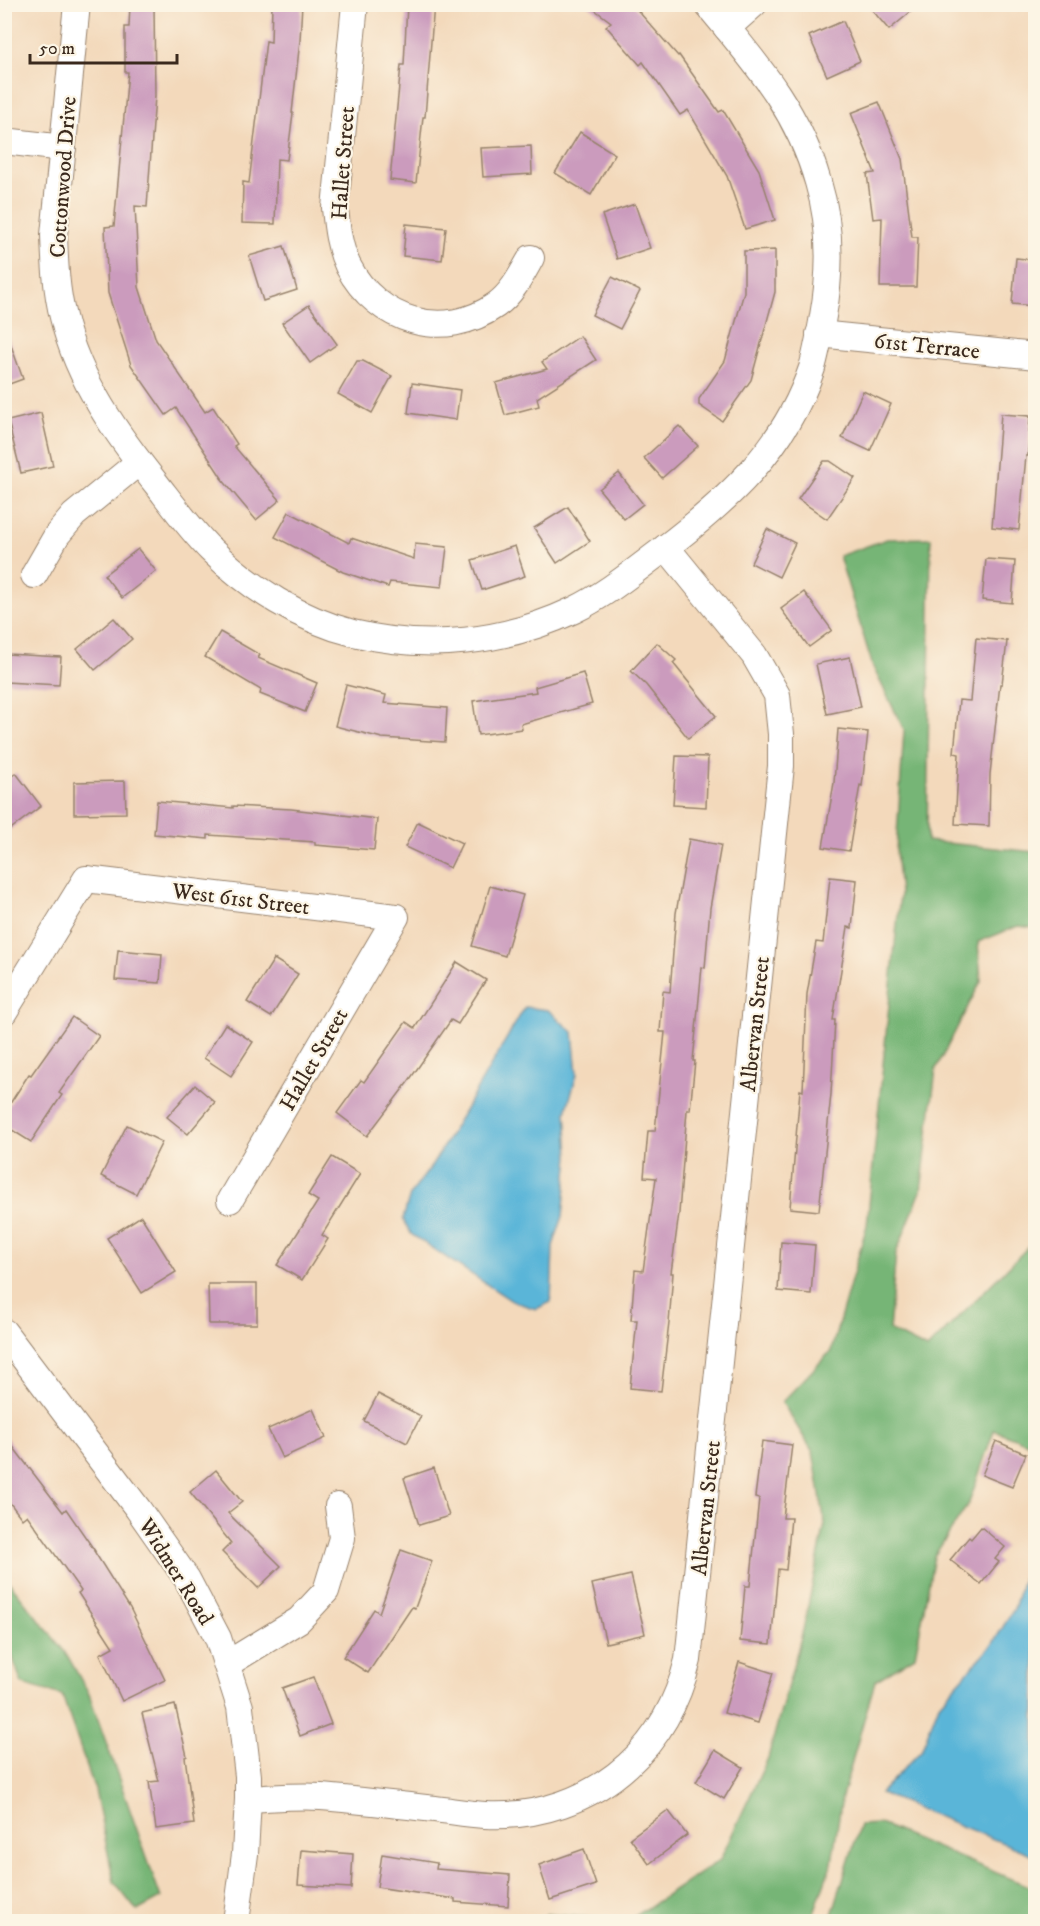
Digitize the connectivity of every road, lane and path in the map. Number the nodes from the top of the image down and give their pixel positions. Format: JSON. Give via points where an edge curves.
{"nodes":[{"id":1,"x":77,"y":4,"type":"edge"},
{"id":2,"x":355,"y":4,"type":"edge"},
{"id":3,"x":707,"y":4,"type":"edge"},
{"id":4,"x":754,"y":4,"type":"edge"},
{"id":5,"x":727,"y":28,"type":"junction"},
{"id":6,"x":4,"y":141,"type":"edge"},
{"id":7,"x":63,"y":148,"type":"junction"},
{"id":8,"x":531,"y":258,"type":"dead end"},
{"id":9,"x":819,"y":334,"type":"junction"},
{"id":10,"x":1035,"y":356,"type":"edge"},
{"id":11,"x":139,"y":462,"type":"junction"},
{"id":12,"x":666,"y":547,"type":"junction"},
{"id":13,"x":34,"y":575,"type":"dead end"},
{"id":14,"x":396,"y":917,"type":"joint"},
{"id":15,"x":4,"y":1012,"type":"edge"},
{"id":16,"x":230,"y":1200,"type":"dead end"},
{"id":17,"x":4,"y":1332,"type":"edge"},
{"id":18,"x":338,"y":1506,"type":"dead end"},
{"id":19,"x":227,"y":1664,"type":"junction"},
{"id":20,"x":248,"y":1799,"type":"junction"},
{"id":21,"x":236,"y":1922,"type":"edge"}],
"edges":[{"from":1,"to":7,"type":"street","name":"Cottonwood Drive"},
{"from":2,"to":8,"type":"street","name":"Hallet Street","via":[[335,208],[338,236],[348,266],[382,306],[403,318],[444,324],[471,320],[498,304],[519,281]]},
{"from":3,"to":5,"type":"street"},
{"from":4,"to":5,"type":"street"},
{"from":5,"to":9,"type":"street","via":[[782,98],[804,140],[819,184],[829,268]]},
{"from":6,"to":7,"type":"street"},
{"from":7,"to":11,"type":"street","name":"Cottonwood Drive","via":[[54,235],[63,318],[95,399]]},
{"from":9,"to":10,"type":"street","name":"61st Terrace"},
{"from":9,"to":12,"type":"street","via":[[812,366],[777,439],[719,505]]},
{"from":11,"to":12,"type":"street","name":"Cottonwood Drive","via":[[195,533],[239,575],[278,601],[319,621],[352,633],[402,642],[454,642],[515,632],[574,610]]},
{"from":11,"to":13,"type":"street","via":[[74,515],[57,535]]},
{"from":12,"to":20,"type":"street","name":"Albervan Street","via":[[754,655],[777,695],[782,734],[690,1648],[678,1696],[660,1729],[616,1777],[585,1796],[554,1807],[522,1814],[487,1815],[319,1797]]},
{"from":14,"to":15,"type":"street","name":"West 61st Street","via":[[86,879]]},
{"from":14,"to":16,"type":"street","name":"Hallet Street"},
{"from":17,"to":19,"type":"street","name":"Widmer Road","via":[[187,1579]]},
{"from":18,"to":19,"type":"street","via":[[342,1538],[326,1591],[299,1620]]},
{"from":19,"to":20,"type":"street","name":"Widmer Road","via":[[240,1707]]},
{"from":20,"to":21,"type":"street","name":"Widmer Road"}]}
